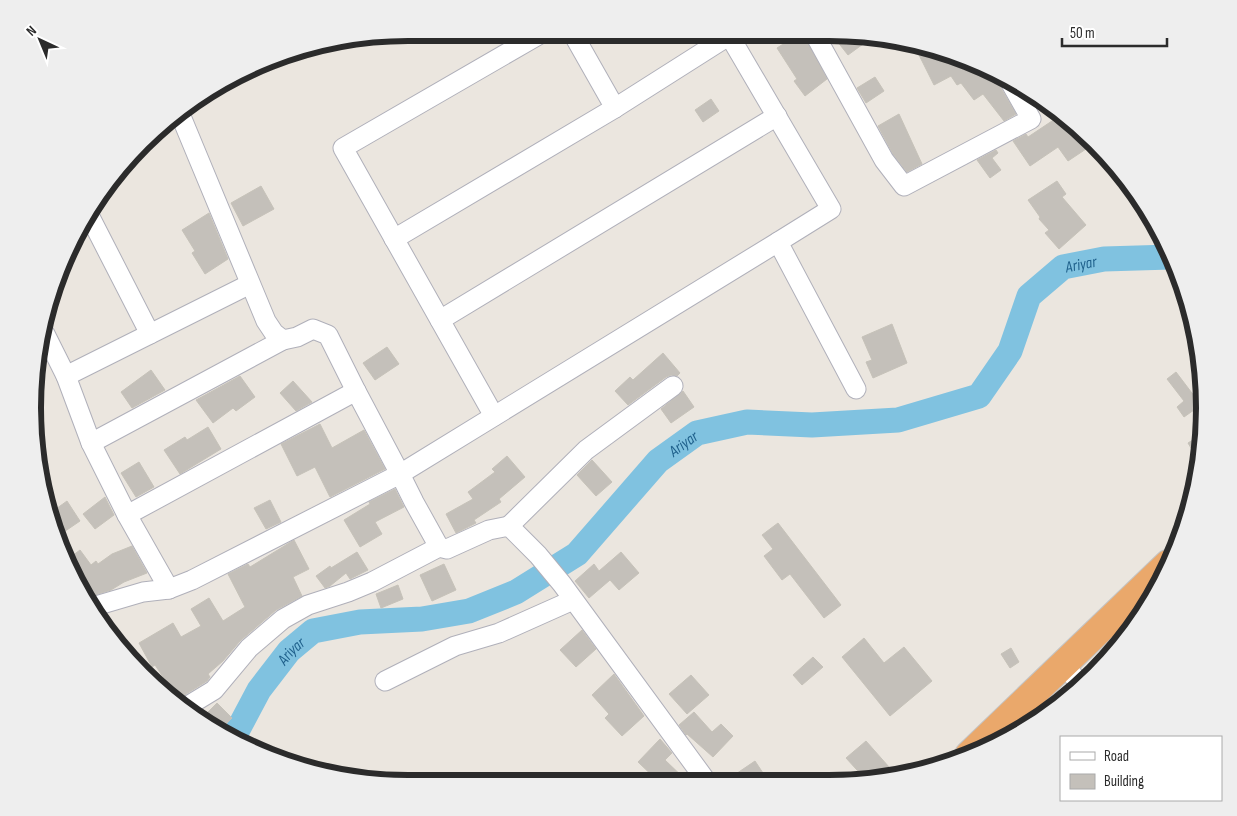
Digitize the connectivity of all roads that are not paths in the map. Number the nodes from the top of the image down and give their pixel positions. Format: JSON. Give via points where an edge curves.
{"nodes":[{"id":1,"x":528,"y":41,"type":"edge"},
{"id":2,"x":577,"y":41,"type":"edge"},
{"id":3,"x":721,"y":41,"type":"edge"},
{"id":4,"x":733,"y":41,"type":"edge"},
{"id":5,"x":818,"y":41,"type":"edge"},
{"id":6,"x":1016,"y":93,"type":"edge"},
{"id":7,"x":615,"y":108,"type":"junction"},
{"id":8,"x":777,"y":116,"type":"junction"},
{"id":9,"x":182,"y":119,"type":"edge"},
{"id":10,"x":92,"y":221,"type":"edge"},
{"id":11,"x":394,"y":239,"type":"junction"},
{"id":12,"x":778,"y":242,"type":"junction"},
{"id":13,"x":250,"y":284,"type":"junction"},
{"id":14,"x":440,"y":320,"type":"junction"},
{"id":15,"x":150,"y":334,"type":"junction"},
{"id":16,"x":48,"y":339,"type":"edge"},
{"id":17,"x":283,"y":340,"type":"junction"},
{"id":18,"x":66,"y":376,"type":"junction"},
{"id":19,"x":673,"y":386,"type":"dead end"},
{"id":20,"x":856,"y":389,"type":"dead end"},
{"id":21,"x":356,"y":391,"type":"junction"},
{"id":22,"x":494,"y":416,"type":"junction"},
{"id":23,"x":91,"y":443,"type":"junction"},
{"id":24,"x":400,"y":474,"type":"junction"},
{"id":25,"x":127,"y":515,"type":"junction"},
{"id":26,"x":510,"y":526,"type":"junction"},
{"id":27,"x":439,"y":546,"type":"junction"},
{"id":28,"x":1154,"y":577,"type":"edge"},
{"id":29,"x":168,"y":589,"type":"junction"},
{"id":30,"x":573,"y":600,"type":"junction"},
{"id":31,"x":99,"y":605,"type":"edge"},
{"id":32,"x":386,"y":681,"type":"dead end"},
{"id":33,"x":191,"y":704,"type":"edge"},
{"id":34,"x":985,"y":740,"type":"edge"},
{"id":35,"x":702,"y":775,"type":"edge"}],
"edges":[{"from":1,"to":11,"type":"street","via":[[343,148]]},
{"from":2,"to":7,"type":"street"},
{"from":3,"to":7,"type":"street"},
{"from":4,"to":8,"type":"street"},
{"from":5,"to":6,"type":"street","via":[[884,160],[904,186],[1031,119]]},
{"from":7,"to":11,"type":"street"},
{"from":8,"to":12,"type":"street","via":[[831,210]]},
{"from":8,"to":14,"type":"street"},
{"from":9,"to":13,"type":"street"},
{"from":10,"to":15,"type":"street"},
{"from":11,"to":14,"type":"street"},
{"from":12,"to":20,"type":"street"},
{"from":12,"to":22,"type":"street"},
{"from":13,"to":15,"type":"street"},
{"from":13,"to":17,"type":"street","via":[[266,321]]},
{"from":14,"to":22,"type":"street"},
{"from":15,"to":18,"type":"street"},
{"from":16,"to":18,"type":"street"},
{"from":17,"to":21,"type":"street","via":[[313,329],[328,334]]},
{"from":17,"to":23,"type":"street"},
{"from":18,"to":23,"type":"street"},
{"from":19,"to":26,"type":"street","via":[[586,450]]},
{"from":21,"to":24,"type":"street"},
{"from":21,"to":25,"type":"street"},
{"from":22,"to":24,"type":"street"},
{"from":23,"to":25,"type":"street"},
{"from":24,"to":27,"type":"street"},
{"from":24,"to":29,"type":"street","via":[[192,580]]},
{"from":25,"to":29,"type":"street"},
{"from":26,"to":27,"type":"street","via":[[489,530],[447,549]]},
{"from":26,"to":30,"type":"street","via":[[538,555]]},
{"from":27,"to":33,"type":"street","via":[[372,582],[308,605],[283,619],[249,648],[214,690]]},
{"from":28,"to":34,"type":"highway"},
{"from":29,"to":31,"type":"street","via":[[143,592]]},
{"from":30,"to":32,"type":"street","via":[[499,633],[455,646]]},
{"from":30,"to":35,"type":"street"}]}
